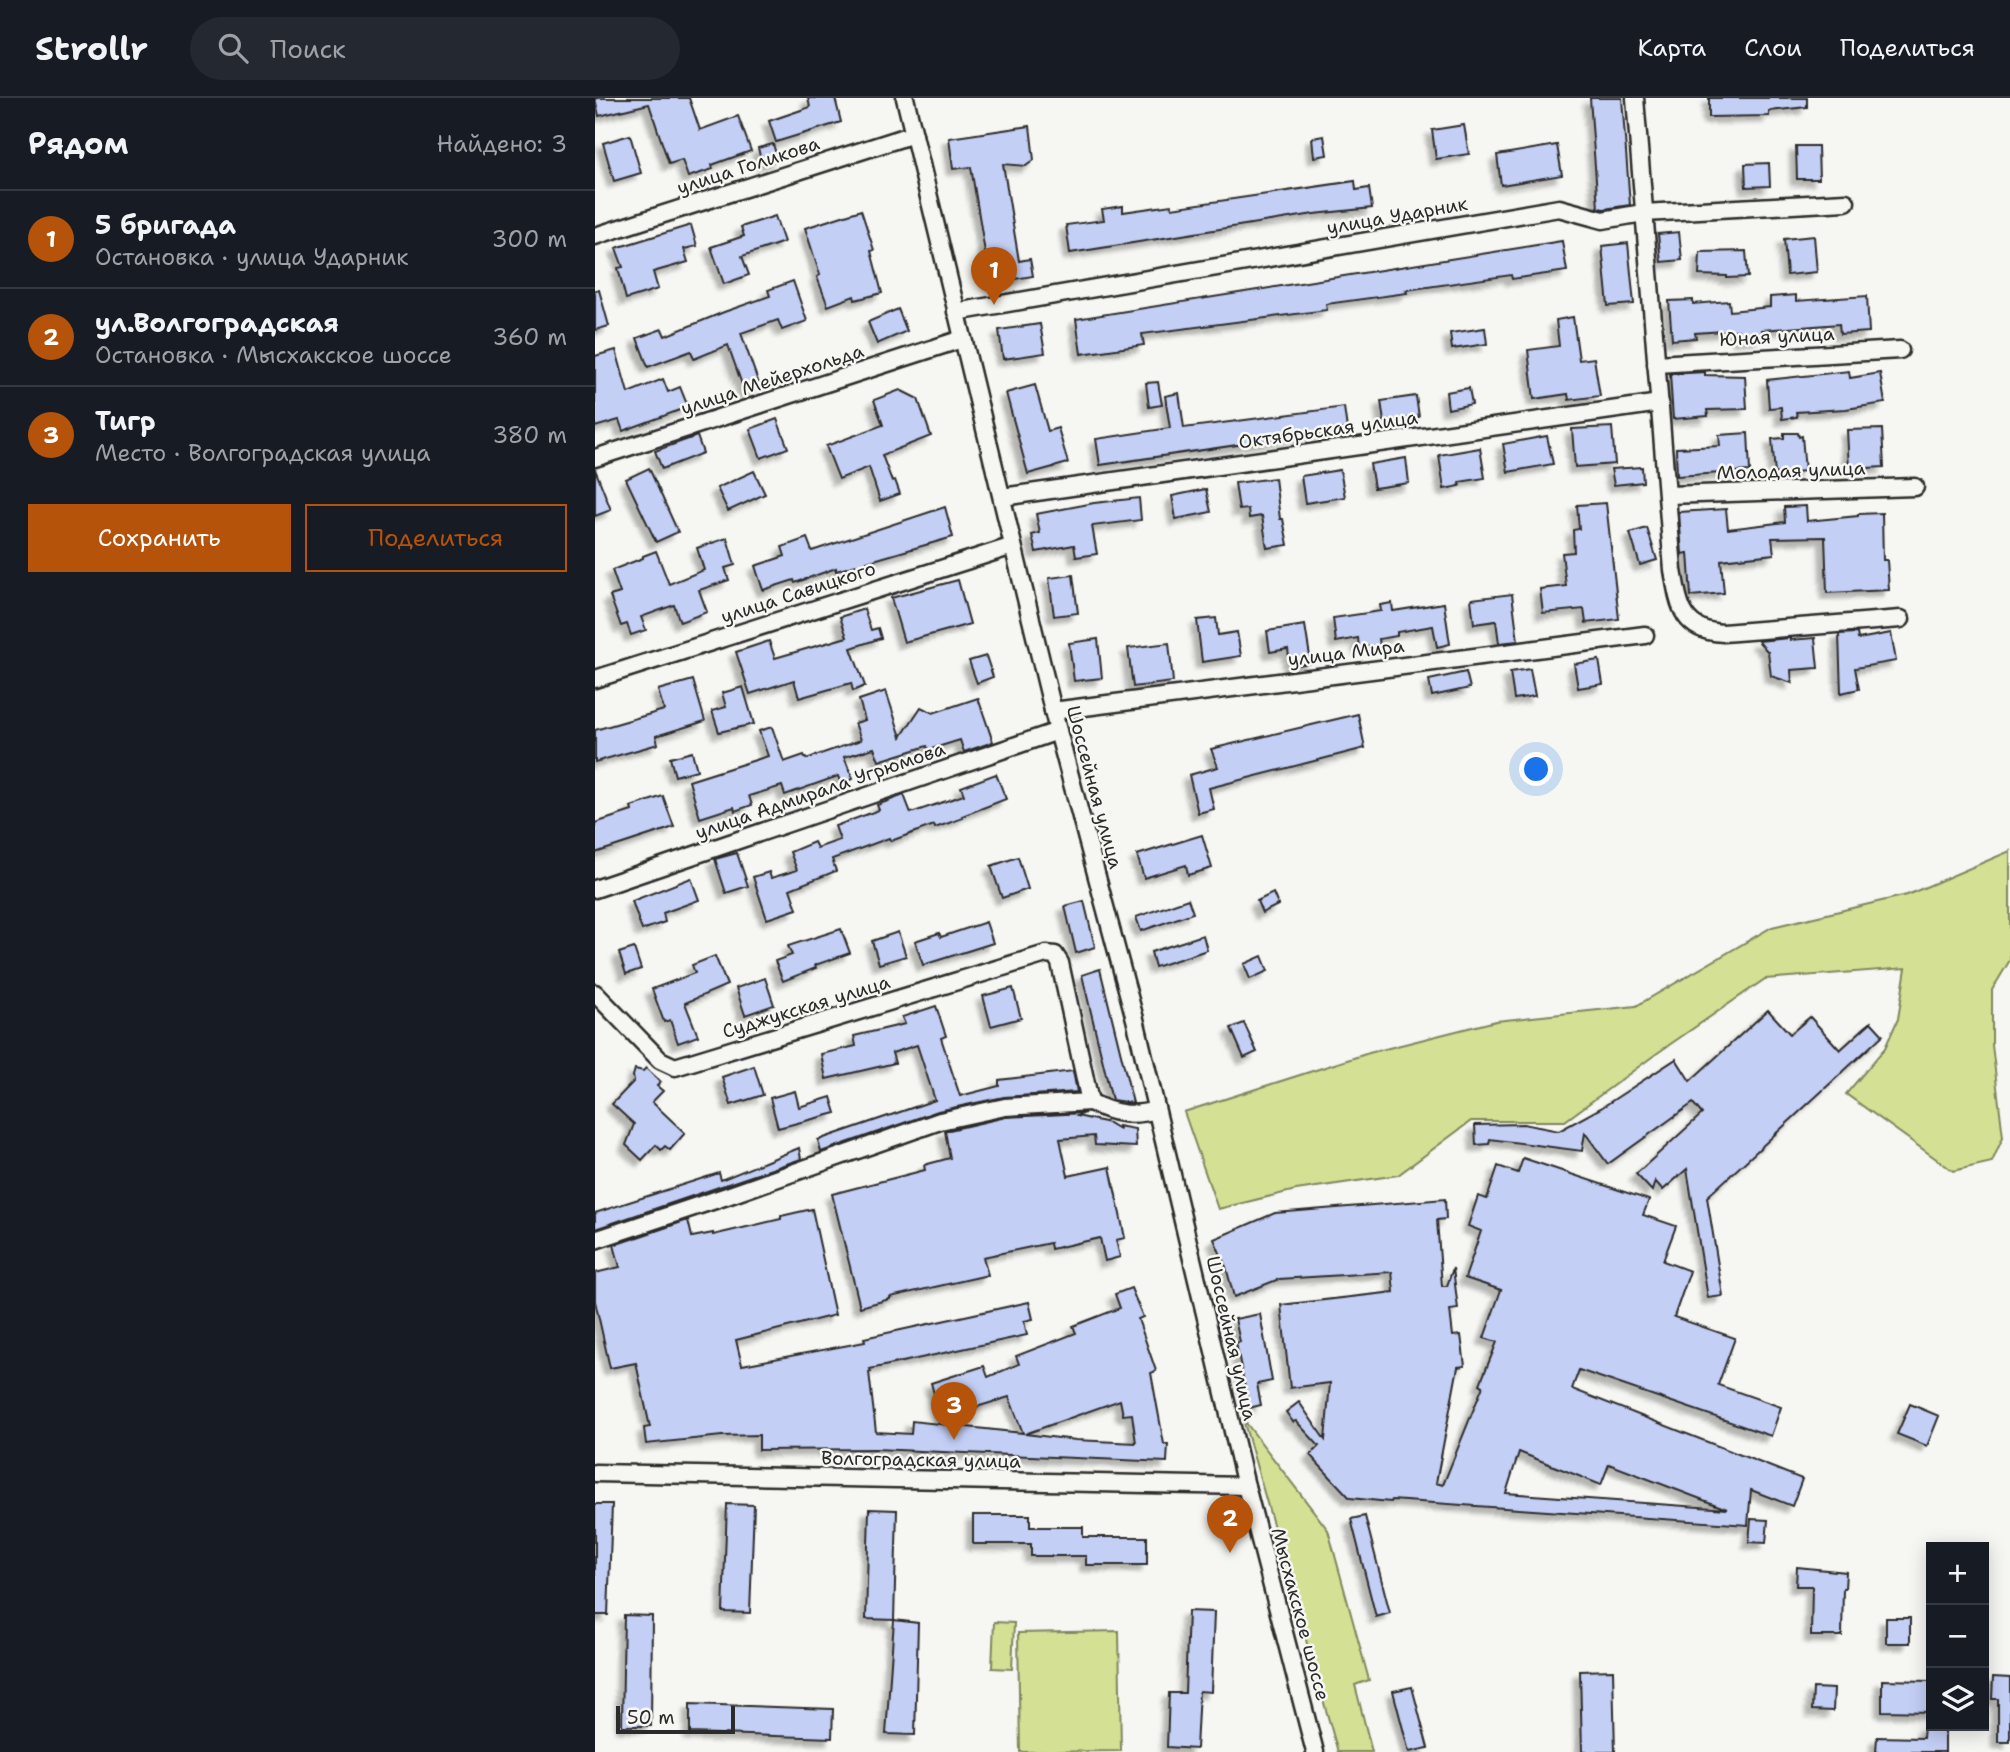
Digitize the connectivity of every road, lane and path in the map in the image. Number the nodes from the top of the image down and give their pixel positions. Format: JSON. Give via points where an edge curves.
{"nodes":[{"id":1,"x":905,"y":98,"type":"edge"},
{"id":2,"x":1635,"y":98,"type":"edge"},
{"id":3,"x":914,"y":134,"type":"junction"},
{"id":4,"x":1846,"y":202,"type":"dead end"},
{"id":5,"x":1643,"y":213,"type":"junction"},
{"id":6,"x":595,"y":236,"type":"edge"},
{"id":7,"x":956,"y":312,"type":"junction"},
{"id":8,"x":963,"y":340,"type":"junction"},
{"id":9,"x":1900,"y":350,"type":"dead end"},
{"id":10,"x":1656,"y":364,"type":"junction"},
{"id":11,"x":1660,"y":403,"type":"junction"},
{"id":12,"x":595,"y":458,"type":"edge"},
{"id":13,"x":1915,"y":488,"type":"dead end"},
{"id":14,"x":1668,"y":495,"type":"junction"},
{"id":15,"x":1002,"y":497,"type":"junction"},
{"id":16,"x":1013,"y":546,"type":"junction"},
{"id":17,"x":1901,"y":620,"type":"dead end"},
{"id":18,"x":1645,"y":635,"type":"dead end"},
{"id":19,"x":595,"y":679,"type":"edge"},
{"id":20,"x":1053,"y":712,"type":"junction"},
{"id":21,"x":1058,"y":731,"type":"junction"},
{"id":22,"x":595,"y":889,"type":"edge"},
{"id":23,"x":595,"y":993,"type":"edge"},
{"id":24,"x":1090,"y":1102,"type":"junction"},
{"id":25,"x":1156,"y":1110,"type":"junction"},
{"id":26,"x":595,"y":1240,"type":"edge"},
{"id":27,"x":595,"y":1473,"type":"edge"},
{"id":28,"x":1246,"y":1486,"type":"junction"},
{"id":29,"x":1315,"y":1752,"type":"edge"}],
"edges":[{"from":1,"to":3,"type":"street","name":"Шоссейная улица"},
{"from":2,"to":5,"type":"street"},
{"from":3,"to":6,"type":"street","name":"улица Голикова"},
{"from":3,"to":7,"type":"street","name":"Шоссейная улица"},
{"from":4,"to":5,"type":"street","name":"улица Ударник"},
{"from":5,"to":7,"type":"street","name":"улица Ударник","via":[[1603,220],[1559,208]]},
{"from":5,"to":10,"type":"street"},
{"from":7,"to":8,"type":"street","name":"Шоссейная улица"},
{"from":8,"to":12,"type":"street","name":"улица Мейерхольда"},
{"from":8,"to":15,"type":"street","name":"Шоссейная улица"},
{"from":9,"to":10,"type":"street","name":"Юная улица"},
{"from":10,"to":11,"type":"street"},
{"from":11,"to":14,"type":"street"},
{"from":11,"to":15,"type":"street","name":"Октябрьская улица"},
{"from":13,"to":14,"type":"street","name":"Молодая улица"},
{"from":14,"to":17,"type":"street","via":[[1677,598],[1695,627],[1723,633]]},
{"from":15,"to":16,"type":"street","name":"Шоссейная улица"},
{"from":16,"to":19,"type":"street","name":"улица Савицкого"},
{"from":16,"to":20,"type":"street","name":"Шоссейная улица"},
{"from":18,"to":20,"type":"street","name":"улица Мира"},
{"from":20,"to":21,"type":"street","name":"Шоссейная улица"},
{"from":21,"to":22,"type":"street","name":"улица Адмирала Угрюмова"},
{"from":21,"to":25,"type":"street","name":"Шоссейная улица"},
{"from":23,"to":24,"type":"street","name":"Суджукская улица","via":[[660,1060],[675,1067],[1046,954],[1055,955]]},
{"from":24,"to":25,"type":"street","via":[[1123,1114]]},
{"from":24,"to":26,"type":"street","via":[[1006,1107],[940,1121]]},
{"from":25,"to":28,"type":"street","name":"Шоссейная улица"},
{"from":27,"to":28,"type":"street","name":"Волгоградская улица"},
{"from":28,"to":29,"type":"street","name":"Мысхакское шоссе"}]}
